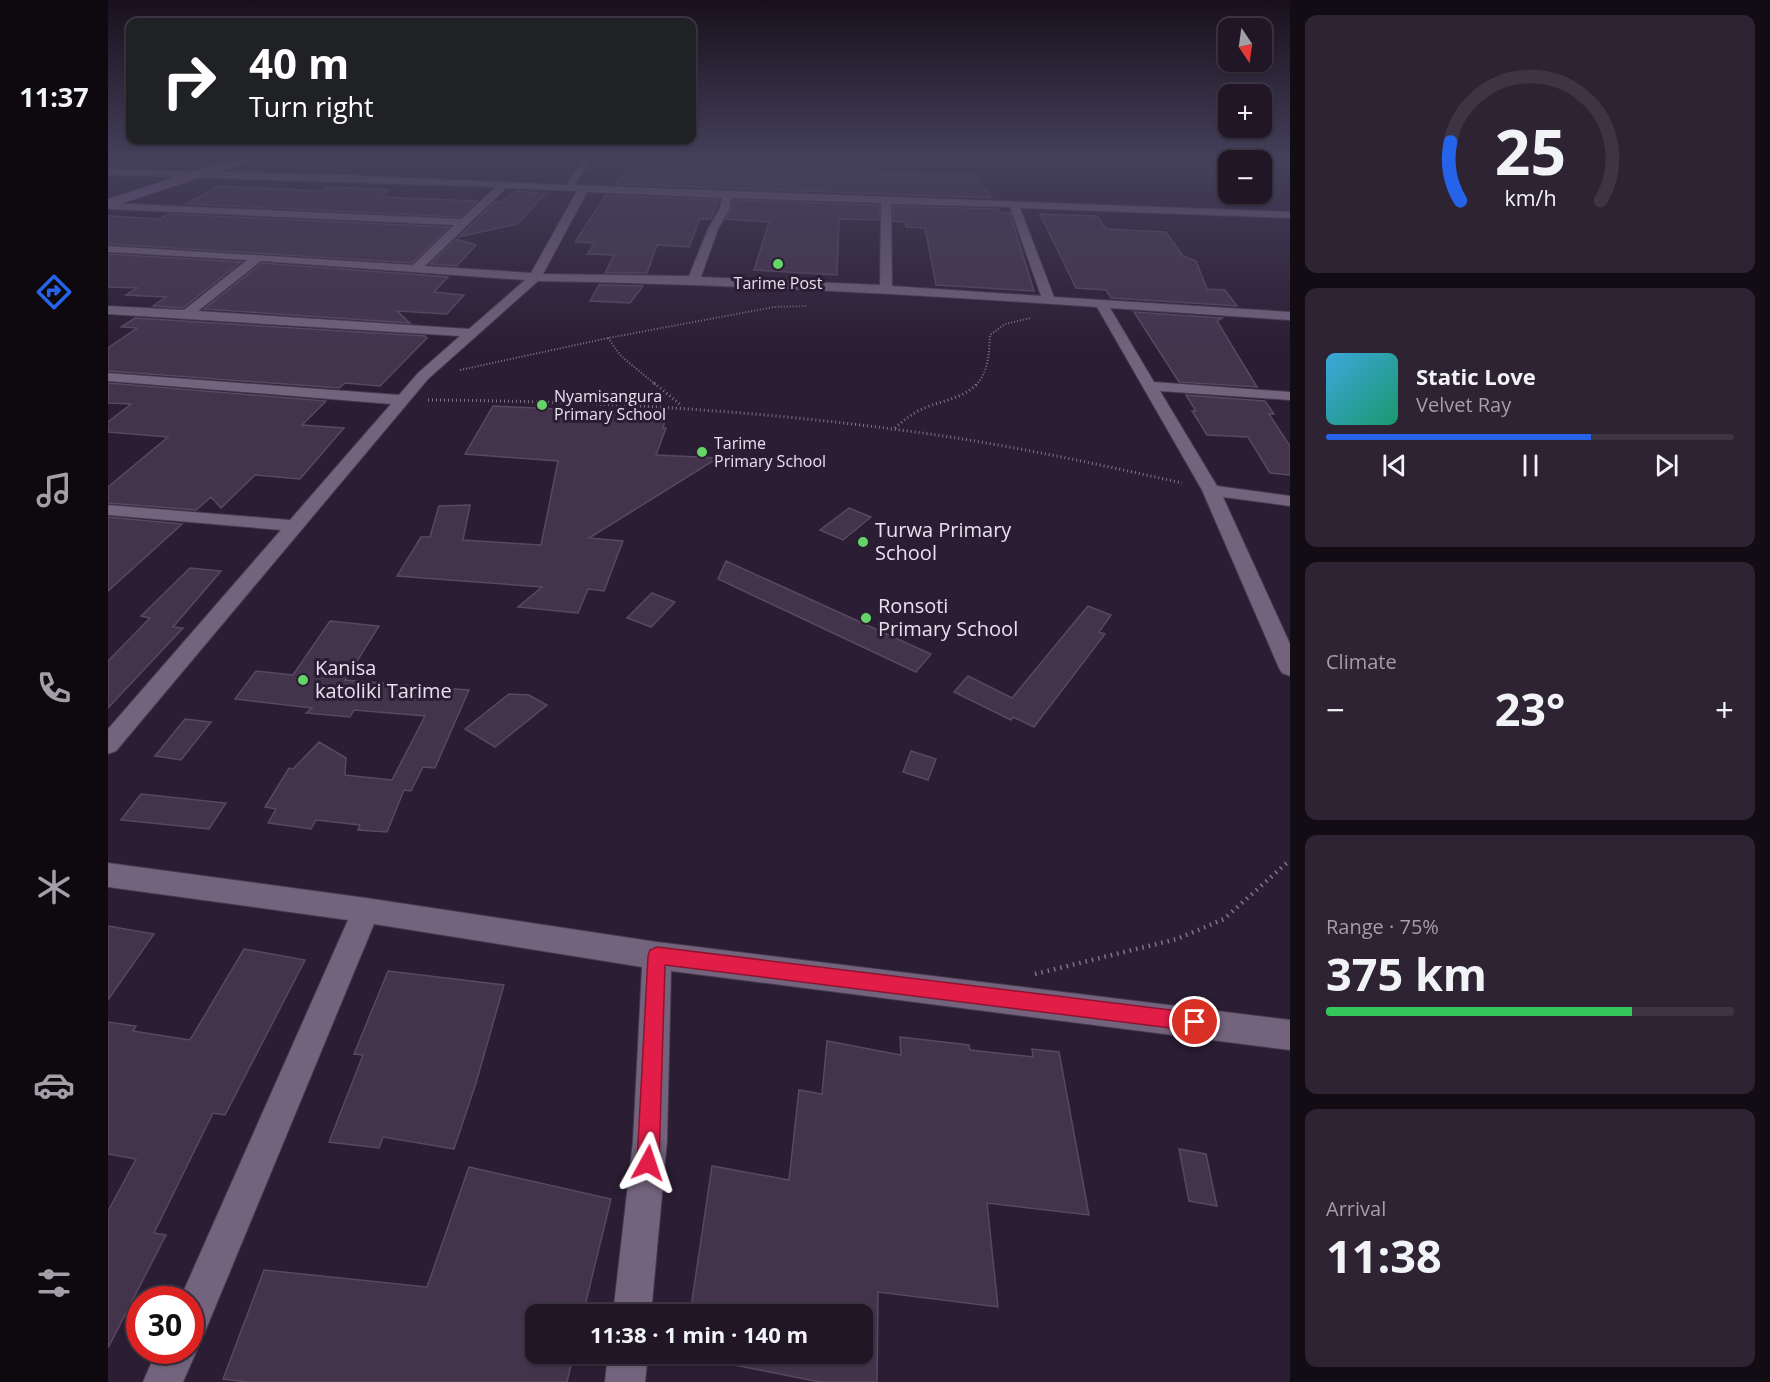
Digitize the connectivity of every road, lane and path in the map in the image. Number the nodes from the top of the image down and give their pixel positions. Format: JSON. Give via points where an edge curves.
{"nodes":[{"id":1,"x":461,"y":223,"type":"edge"},
{"id":2,"x":564,"y":223,"type":"edge"},
{"id":3,"x":717,"y":223,"type":"edge"},
{"id":4,"x":886,"y":223,"type":"edge"},
{"id":5,"x":1019,"y":223,"type":"edge"},
{"id":6,"x":108,"y":249,"type":"edge"},
{"id":7,"x":258,"y":257,"type":"junction"},
{"id":8,"x":416,"y":268,"type":"junction"},
{"id":9,"x":535,"y":277,"type":"junction"},
{"id":10,"x":694,"y":280,"type":"junction"},
{"id":11,"x":886,"y":289,"type":"junction"},
{"id":12,"x":1049,"y":300,"type":"junction"},
{"id":13,"x":1083,"y":303,"type":"junction"},
{"id":14,"x":1101,"y":304,"type":"junction"},
{"id":15,"x":812,"y":306,"type":"dead end"},
{"id":16,"x":108,"y":310,"type":"edge"},
{"id":17,"x":188,"y":314,"type":"junction"},
{"id":18,"x":1290,"y":316,"type":"edge"},
{"id":19,"x":474,"y":333,"type":"junction"},
{"id":20,"x":608,"y":338,"type":"junction"},
{"id":21,"x":423,"y":376,"type":"junction"},
{"id":22,"x":108,"y":377,"type":"edge"},
{"id":23,"x":1150,"y":386,"type":"junction"},
{"id":24,"x":1290,"y":396,"type":"edge"},
{"id":25,"x":403,"y":400,"type":"junction"},
{"id":26,"x":683,"y":406,"type":"junction"},
{"id":27,"x":894,"y":429,"type":"junction"},
{"id":28,"x":1211,"y":490,"type":"junction"},
{"id":29,"x":1290,"y":501,"type":"edge"},
{"id":30,"x":108,"y":510,"type":"edge"},
{"id":31,"x":295,"y":526,"type":"junction"},
{"id":32,"x":1290,"y":668,"type":"edge"},
{"id":33,"x":108,"y":745,"type":"edge"},
{"id":34,"x":1290,"y":860,"type":"edge"},
{"id":35,"x":108,"y":875,"type":"edge"},
{"id":36,"x":366,"y":910,"type":"junction"},
{"id":37,"x":657,"y":956,"type":"junction"},
{"id":38,"x":1025,"y":976,"type":"dead end"},
{"id":39,"x":1290,"y":1035,"type":"edge"},
{"id":40,"x":204,"y":1287,"type":"edge"},
{"id":41,"x":633,"y":1304,"type":"edge"},
{"id":42,"x":171,"y":1364,"type":"edge"},
{"id":43,"x":627,"y":1364,"type":"edge"},
{"id":44,"x":163,"y":1382,"type":"edge"},
{"id":45,"x":625,"y":1382,"type":"edge"}],
"edges":[{"from":1,"to":8,"type":"street"},
{"from":2,"to":9,"type":"street"},
{"from":3,"to":10,"type":"street"},
{"from":4,"to":11,"type":"street"},
{"from":5,"to":12,"type":"street"},
{"from":6,"to":7,"type":"street"},
{"from":7,"to":8,"type":"street"},
{"from":7,"to":17,"type":"street"},
{"from":8,"to":9,"type":"street"},
{"from":9,"to":10,"type":"street"},
{"from":9,"to":19,"type":"street"},
{"from":10,"to":11,"type":"street"},
{"from":11,"to":12,"type":"street"},
{"from":12,"to":13,"type":"street"},
{"from":13,"to":14,"type":"street"},
{"from":13,"to":27,"type":"path","via":[[995,329],[990,335],[988,361],[975,388],[963,397],[915,412]]},
{"from":14,"to":18,"type":"street"},
{"from":14,"to":23,"type":"street"},
{"from":15,"to":20,"type":"path","via":[[774,307]]},
{"from":16,"to":17,"type":"street"},
{"from":17,"to":19,"type":"street"},
{"from":19,"to":21,"type":"street"},
{"from":20,"to":21,"type":"path"},
{"from":20,"to":26,"type":"path","via":[[621,356]]},
{"from":21,"to":25,"type":"street"},
{"from":22,"to":25,"type":"street"},
{"from":23,"to":24,"type":"street"},
{"from":23,"to":28,"type":"street"},
{"from":25,"to":26,"type":"path","via":[[597,401]]},
{"from":25,"to":31,"type":"street"},
{"from":26,"to":27,"type":"path"},
{"from":27,"to":28,"type":"path","via":[[1104,464]]},
{"from":28,"to":29,"type":"street"},
{"from":28,"to":32,"type":"street"},
{"from":30,"to":31,"type":"street"},
{"from":31,"to":33,"type":"street"},
{"from":34,"to":38,"type":"path","via":[[1224,919],[1177,939]]},
{"from":35,"to":36,"type":"street"},
{"from":36,"to":37,"type":"street"},
{"from":36,"to":40,"type":"street"},
{"from":37,"to":39,"type":"street"},
{"from":37,"to":41,"type":"street","via":[[650,1141]]},
{"from":42,"to":44,"type":"street"},
{"from":43,"to":45,"type":"street"}]}
